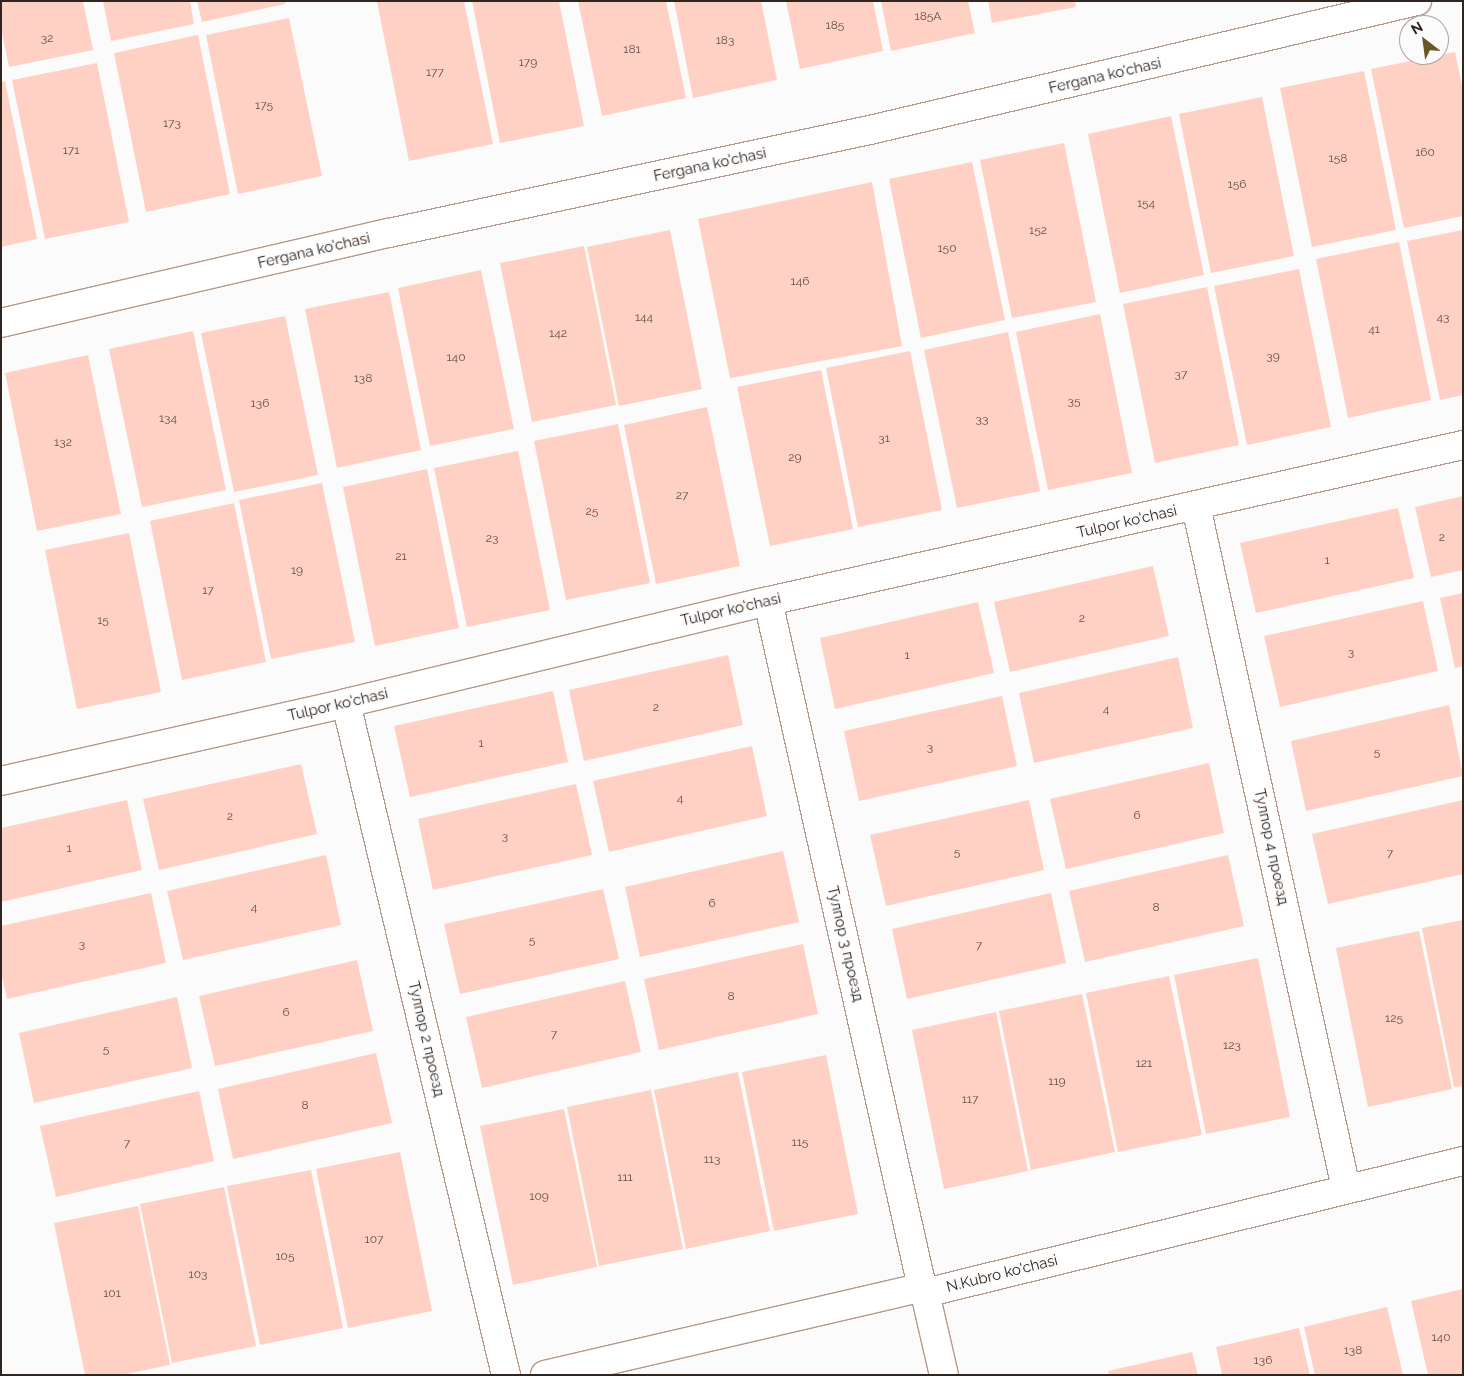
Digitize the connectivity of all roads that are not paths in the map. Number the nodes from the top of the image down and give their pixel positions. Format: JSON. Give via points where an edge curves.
{"nodes":[{"id":1,"x":1417,"y":1,"type":"edge"},
{"id":2,"x":1,"y":323,"type":"edge"},
{"id":3,"x":1463,"y":445,"type":"edge"},
{"id":4,"x":1196,"y":506,"type":"junction"},
{"id":5,"x":768,"y":601,"type":"junction"},
{"id":6,"x":346,"y":703,"type":"junction"},
{"id":7,"x":1,"y":781,"type":"edge"},
{"id":8,"x":1463,"y":1161,"type":"edge"},
{"id":9,"x":1346,"y":1188,"type":"junction"},
{"id":10,"x":924,"y":1290,"type":"junction"},
{"id":11,"x":506,"y":1375,"type":"edge"},
{"id":12,"x":545,"y":1375,"type":"edge"},
{"id":13,"x":944,"y":1375,"type":"edge"}],
"edges":[{"from":1,"to":2,"type":"street","name":"Fergana ko'chasi","via":[[870,130],[398,231]]},
{"from":3,"to":4,"type":"street","name":"Tulpor ko'chasi"},
{"from":4,"to":5,"type":"street","name":"Tulpor ko'chasi"},
{"from":4,"to":9,"type":"street","name":"Тулпор 4 проезд"},
{"from":5,"to":6,"type":"street","name":"Tulpor ko'chasi"},
{"from":5,"to":10,"type":"street","name":"Тулпор 3 проезд"},
{"from":6,"to":7,"type":"street","name":"Tulpor ko'chasi"},
{"from":6,"to":11,"type":"street","name":"Тулпор 2 проезд"},
{"from":8,"to":9,"type":"street","name":"N.Kubro ko'chasi"},
{"from":9,"to":10,"type":"street","name":"N.Kubro ko'chasi"},
{"from":10,"to":12,"type":"street","name":"N.Kubro ko'chasi"},
{"from":10,"to":13,"type":"street","name":"Тулпор 3 проезд"}]}
